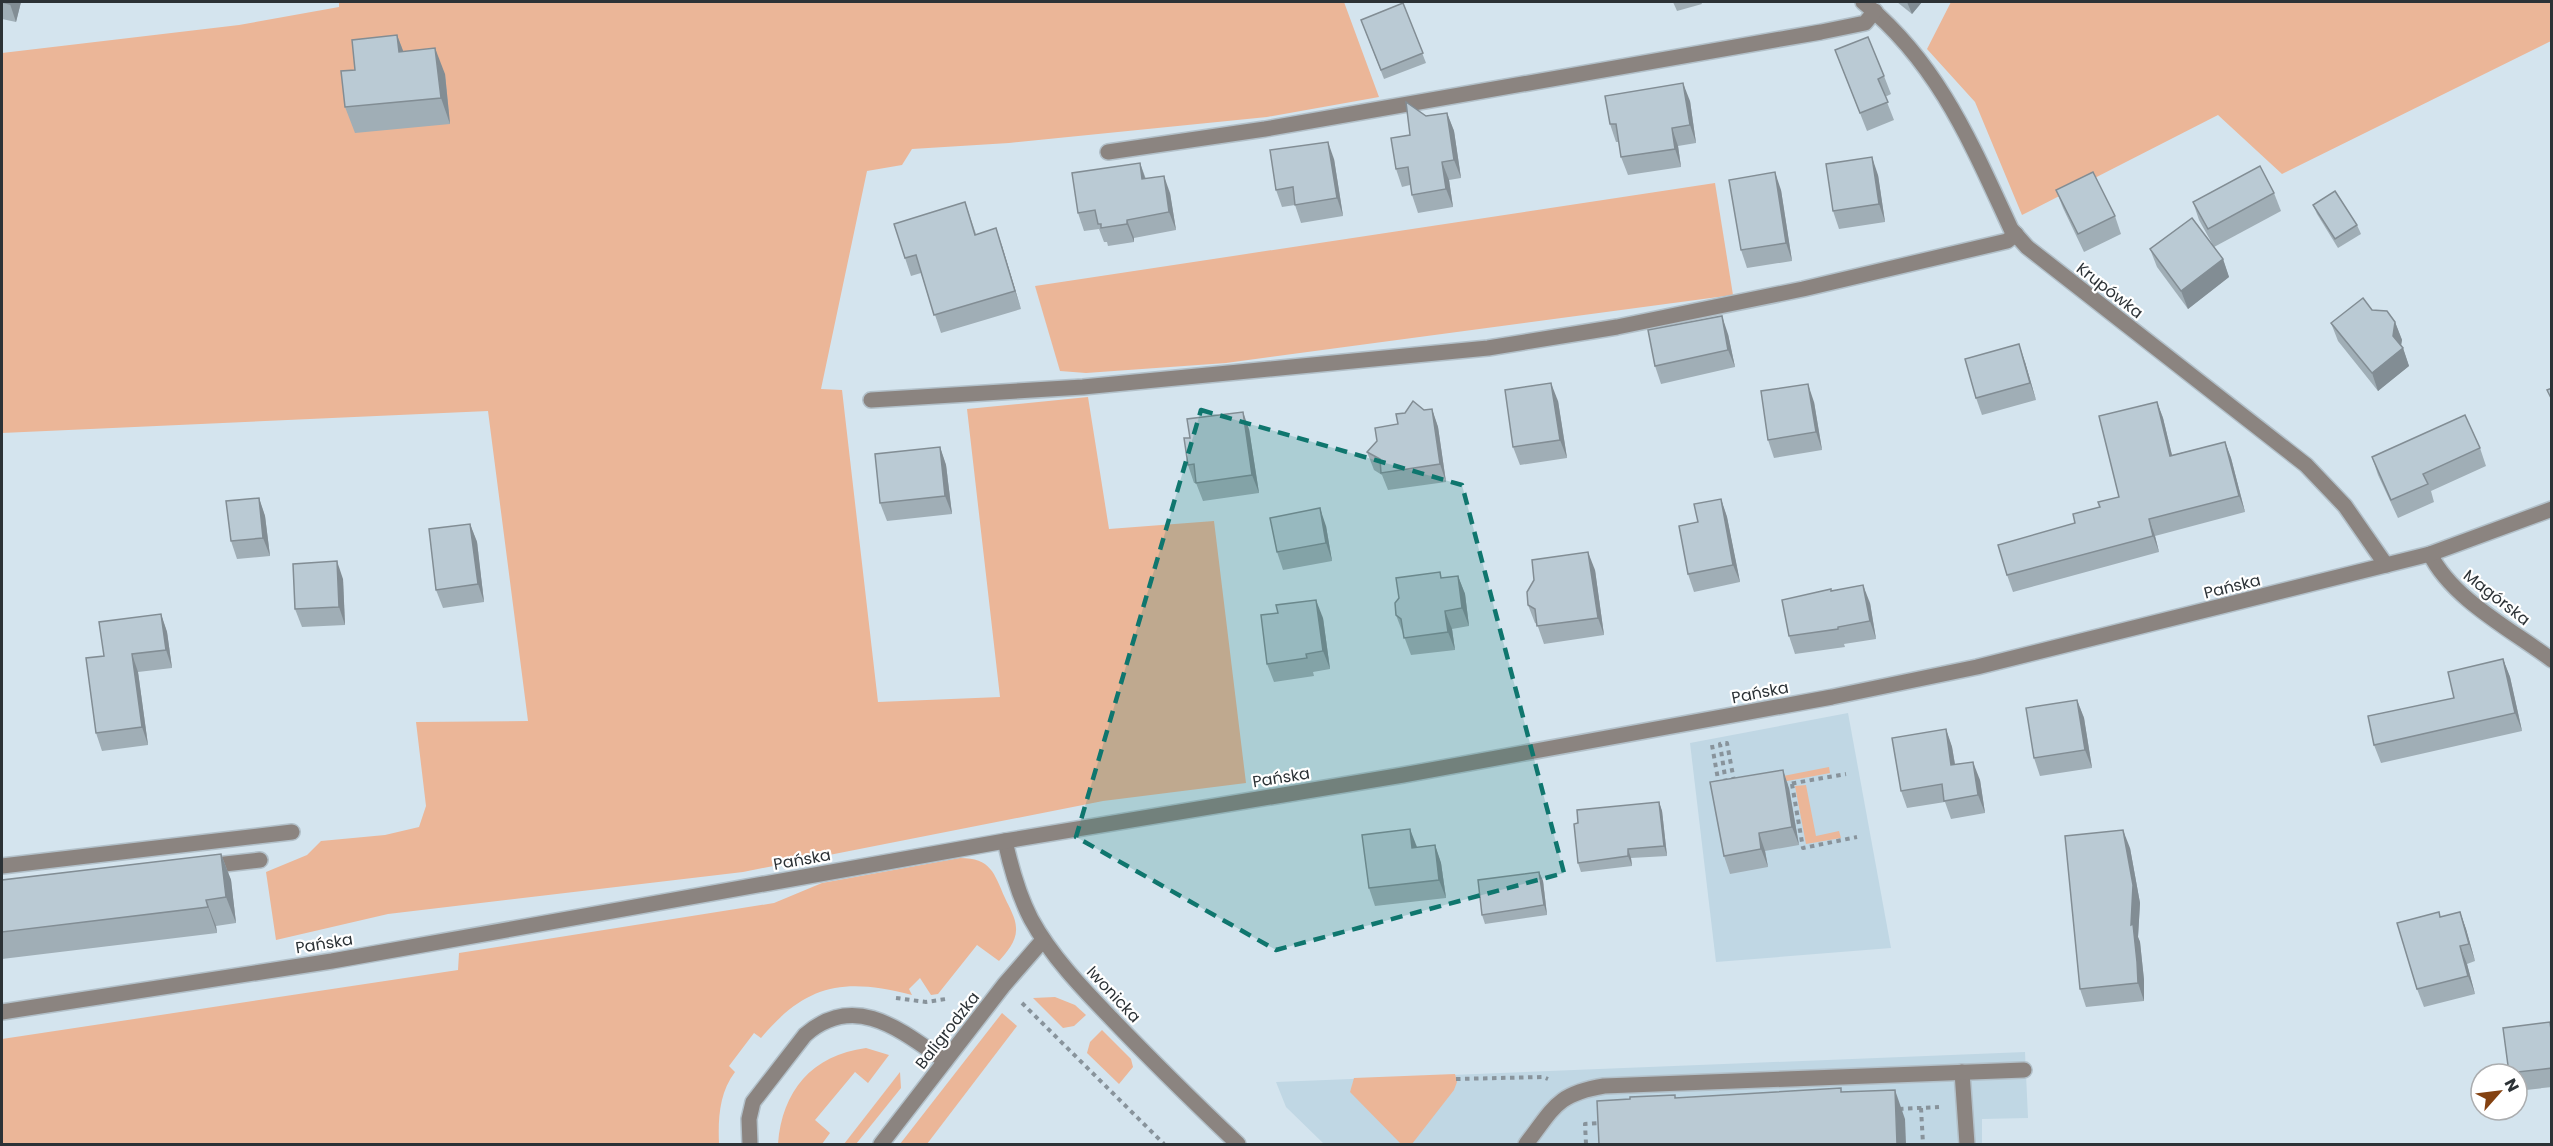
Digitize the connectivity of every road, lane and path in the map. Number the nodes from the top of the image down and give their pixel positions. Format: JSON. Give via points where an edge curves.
{"nodes":[{"id":1,"x":1869,"y":6,"type":"edge"},
{"id":2,"x":1108,"y":152,"type":"dead end"},
{"id":3,"x":2016,"y":234,"type":"junction"},
{"id":4,"x":870,"y":400,"type":"dead end"},
{"id":5,"x":2552,"y":508,"type":"edge"},
{"id":6,"x":2430,"y":554,"type":"junction"},
{"id":7,"x":2385,"y":565,"type":"junction"},
{"id":8,"x":2552,"y":660,"type":"edge"},
{"id":9,"x":1707,"y":720,"type":"junction"},
{"id":10,"x":1846,"y":774,"type":"dead end"},
{"id":11,"x":1741,"y":780,"type":"edge"},
{"id":12,"x":1792,"y":784,"type":"junction"},
{"id":13,"x":1727,"y":786,"type":"edge"},
{"id":14,"x":1781,"y":786,"type":"edge"},
{"id":15,"x":1723,"y":793,"type":"edge"},
{"id":16,"x":292,"y":832,"type":"dead end"},
{"id":17,"x":1857,"y":837,"type":"dead end"},
{"id":18,"x":1005,"y":841,"type":"junction"},
{"id":19,"x":260,"y":860,"type":"dead end"},
{"id":20,"x":2,"y":866,"type":"edge"},
{"id":21,"x":189,"y":868,"type":"edge"},
{"id":22,"x":1043,"y":940,"type":"junction"},
{"id":23,"x":1019,"y":1000,"type":"dead end"},
{"id":24,"x":2,"y":1012,"type":"edge"},
{"id":25,"x":945,"y":1061,"type":"junction"},
{"id":26,"x":2024,"y":1070,"type":"dead end"},
{"id":27,"x":1962,"y":1072,"type":"junction"},
{"id":28,"x":1456,"y":1079,"type":"dead end"},
{"id":29,"x":1565,"y":1096,"type":"junction"},
{"id":30,"x":1964,"y":1106,"type":"junction"},
{"id":31,"x":1922,"y":1108,"type":"junction"},
{"id":32,"x":1893,"y":1109,"type":"edge"},
{"id":33,"x":1605,"y":1123,"type":"edge"},
{"id":34,"x":750,"y":1144,"type":"edge"},
{"id":35,"x":881,"y":1144,"type":"edge"},
{"id":36,"x":1164,"y":1144,"type":"edge"},
{"id":37,"x":1238,"y":1144,"type":"edge"},
{"id":38,"x":1526,"y":1144,"type":"edge"},
{"id":39,"x":1586,"y":1144,"type":"edge"},
{"id":40,"x":1923,"y":1144,"type":"edge"},
{"id":41,"x":1967,"y":1144,"type":"edge"}],
"edges":[{"from":1,"to":2,"type":"street","via":[[1865,23],[1821,32],[1265,129]]},
{"from":1,"to":3,"type":"street","name":"Krupówka","via":[[1908,45],[1943,91]]},
{"from":3,"to":4,"type":"street","via":[[2007,241],[1803,289],[1617,327],[1488,348],[1083,387]]},
{"from":3,"to":7,"type":"street","name":"Krupówka","via":[[2051,267],[2306,465],[2345,506]]},
{"from":5,"to":6,"type":"street","name":"Pańska"},
{"from":6,"to":7,"type":"street","name":"Pańska"},
{"from":6,"to":8,"type":"street","name":"Magórska","via":[[2439,572],[2468,599]]},
{"from":7,"to":9,"type":"street","name":"Pańska","via":[[1977,667]]},
{"from":9,"to":15,"type":"path"},
{"from":9,"to":18,"type":"street","name":"Pańska"},
{"from":10,"to":12,"type":"path"},
{"from":11,"to":13,"type":"path","via":[[1733,781],[1727,743],[1720,744]]},
{"from":12,"to":14,"type":"path"},
{"from":12,"to":17,"type":"path","via":[[1803,848]]},
{"from":16,"to":20,"type":"street"},
{"from":18,"to":22,"type":"street","name":"Iwonicka","via":[[1015,881]]},
{"from":18,"to":24,"type":"street","name":"Pańska","via":[[332,961]]},
{"from":19,"to":21,"type":"street"},
{"from":22,"to":25,"type":"street","name":"Baligrodzka"},
{"from":22,"to":37,"type":"street","name":"Iwonicka","via":[[1071,976]]},
{"from":23,"to":36,"type":"path"},
{"from":25,"to":34,"type":"street","via":[[881,1021],[857,1015],[836,1016],[806,1035],[753,1102]]},
{"from":25,"to":35,"type":"street","name":"Baligrodzka"},
{"from":26,"to":27,"type":"street"},
{"from":27,"to":29,"type":"street","via":[[1604,1086]]},
{"from":27,"to":30,"type":"street"},
{"from":28,"to":29,"type":"path","via":[[1543,1077]]},
{"from":29,"to":38,"type":"street"},
{"from":30,"to":31,"type":"path"},
{"from":30,"to":41,"type":"street"},
{"from":31,"to":32,"type":"path"},
{"from":31,"to":40,"type":"path"},
{"from":33,"to":39,"type":"path","via":[[1585,1124]]}]}
